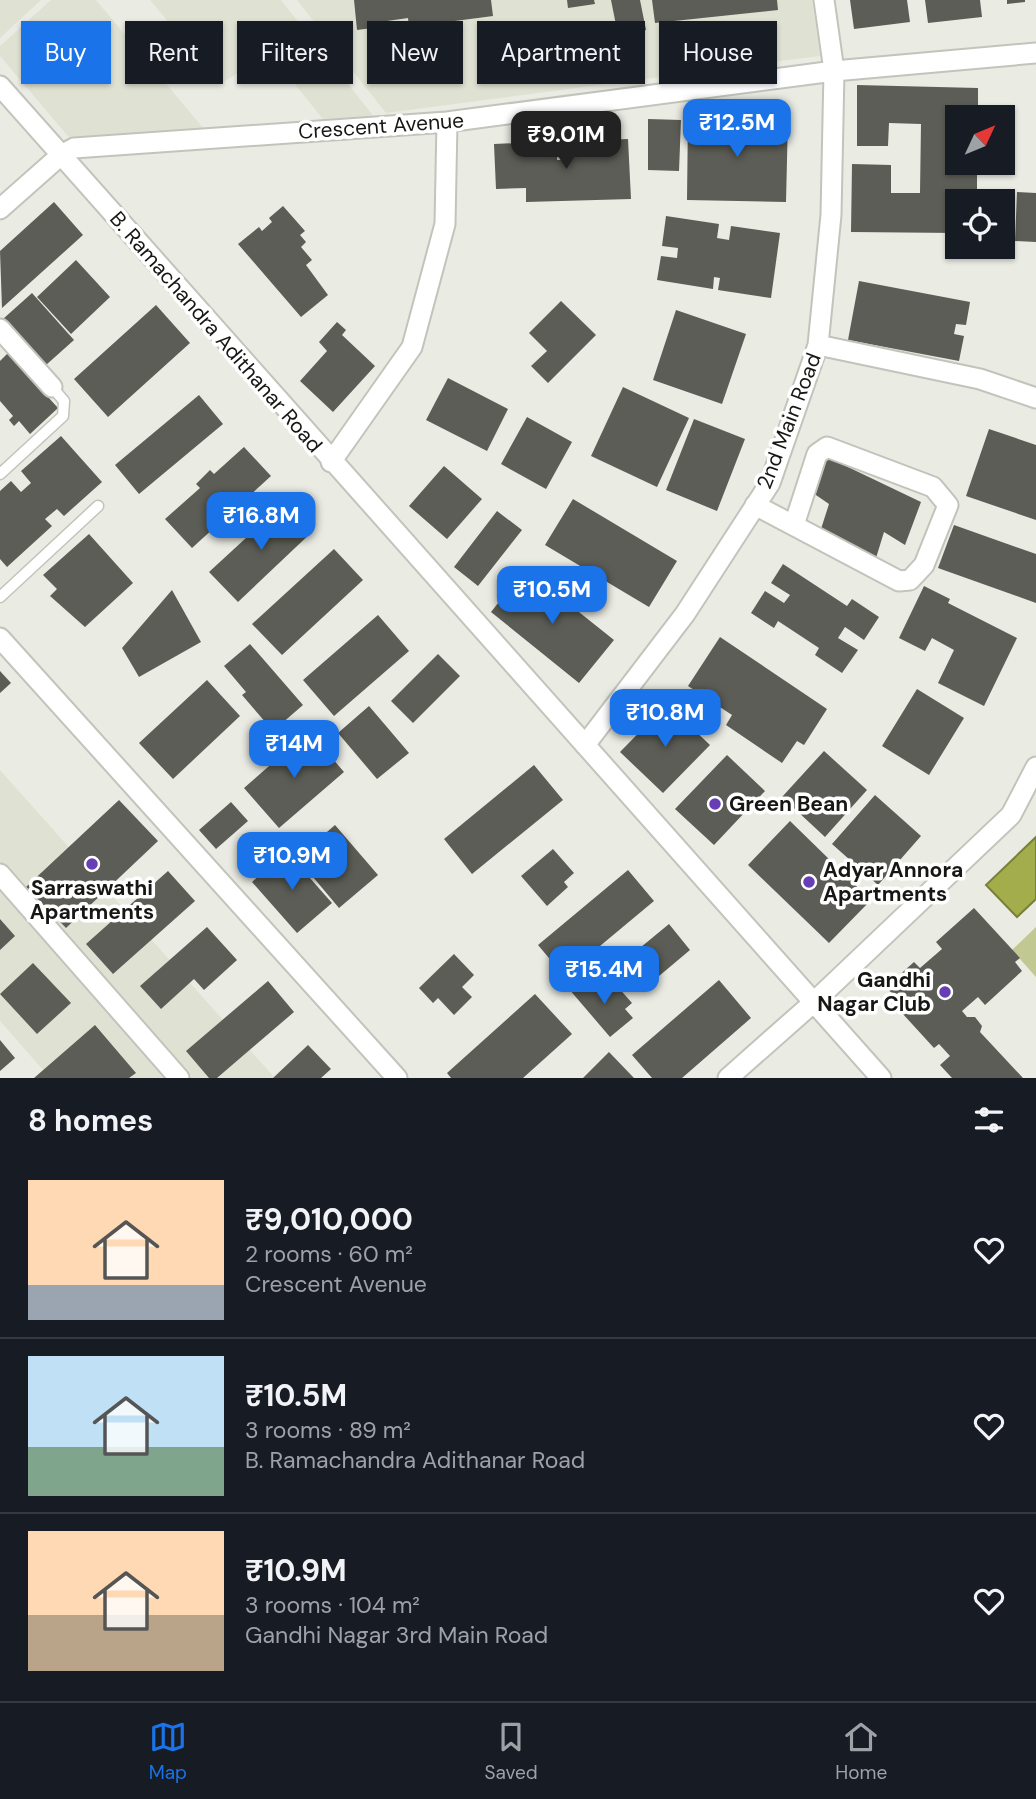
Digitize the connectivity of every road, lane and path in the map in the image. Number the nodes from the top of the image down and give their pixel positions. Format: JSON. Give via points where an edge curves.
{"nodes":[{"id":1,"x":824,"y":0,"type":"edge"},
{"id":2,"x":1036,"y":53,"type":"edge"},
{"id":3,"x":834,"y":71,"type":"junction"},
{"id":4,"x":0,"y":86,"type":"edge"},
{"id":5,"x":447,"y":122,"type":"junction"},
{"id":6,"x":61,"y":155,"type":"junction"},
{"id":7,"x":0,"y":209,"type":"edge"},
{"id":8,"x":0,"y":329,"type":"edge"},
{"id":9,"x":818,"y":345,"type":"junction"},
{"id":10,"x":52,"y":387,"type":"joint"},
{"id":11,"x":1036,"y":398,"type":"edge"},
{"id":12,"x":331,"y":462,"type":"junction"},
{"id":13,"x":0,"y":474,"type":"edge"},
{"id":14,"x":755,"y":505,"type":"junction"},
{"id":15,"x":98,"y":506,"type":"dead end"},
{"id":16,"x":794,"y":525,"type":"junction"},
{"id":17,"x":0,"y":597,"type":"edge"},
{"id":18,"x":0,"y":638,"type":"edge"},
{"id":19,"x":585,"y":745,"type":"junction"},
{"id":20,"x":1036,"y":767,"type":"edge"},
{"id":21,"x":0,"y":874,"type":"edge"},
{"id":22,"x":814,"y":1002,"type":"junction"},
{"id":23,"x":179,"y":1078,"type":"edge"},
{"id":24,"x":397,"y":1078,"type":"edge"},
{"id":25,"x":728,"y":1078,"type":"edge"},
{"id":26,"x":881,"y":1078,"type":"edge"}],
"edges":[{"from":1,"to":3,"type":"street","name":"2nd Main Road"},
{"from":2,"to":3,"type":"street","name":"Crescent Avenue"},
{"from":3,"to":5,"type":"street","name":"Crescent Avenue"},
{"from":3,"to":9,"type":"street","name":"2nd Main Road","via":[[831,215]]},
{"from":4,"to":6,"type":"street","name":"B. Ramachandra Adithanar Road"},
{"from":5,"to":6,"type":"street","name":"Crescent Avenue","via":[[86,146]]},
{"from":5,"to":12,"type":"street","via":[[445,224],[412,347]]},
{"from":6,"to":7,"type":"street"},
{"from":6,"to":12,"type":"street","name":"B. Ramachandra Adithanar Road"},
{"from":8,"to":10,"type":"street"},
{"from":9,"to":11,"type":"street","via":[[979,379]]},
{"from":9,"to":14,"type":"street","name":"2nd Main Road","via":[[769,483]]},
{"from":10,"to":13,"type":"lane","via":[[64,401],[64,416]]},
{"from":12,"to":19,"type":"street","name":"B. Ramachandra Adithanar Road"},
{"from":14,"to":16,"type":"street"},
{"from":14,"to":19,"type":"street","name":"2nd Main Road","via":[[685,614]]},
{"from":15,"to":17,"type":"lane"},
{"from":16,"to":16,"type":"street","via":[[900,581],[910,580],[924,565],[947,505],[933,487],[827,447],[817,454]]},
{"from":18,"to":24,"type":"street"},
{"from":19,"to":22,"type":"street","name":"B. Ramachandra Adithanar Road"},
{"from":20,"to":22,"type":"street","via":[[1011,815]]},
{"from":21,"to":23,"type":"street"},
{"from":22,"to":25,"type":"street"},
{"from":22,"to":26,"type":"street","name":"B. Ramachandra Adithanar Road"}]}
